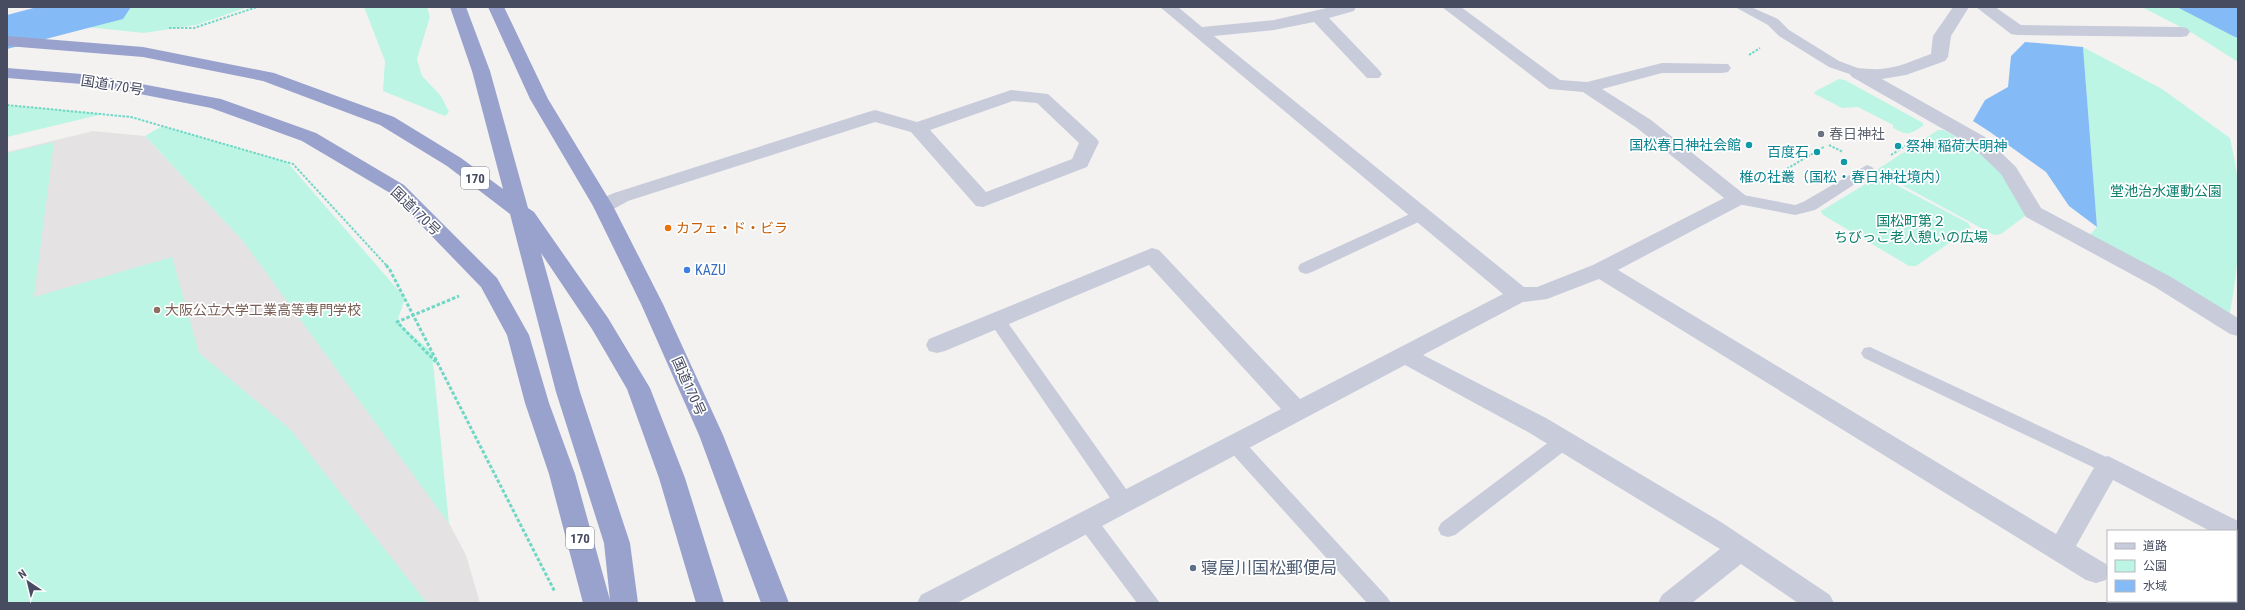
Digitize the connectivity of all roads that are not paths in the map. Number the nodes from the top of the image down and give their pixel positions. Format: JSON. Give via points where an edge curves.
{"nodes":[{"id":1,"x":458,"y":7,"type":"edge"},
{"id":2,"x":496,"y":7,"type":"edge"},
{"id":3,"x":1168,"y":7,"type":"edge"},
{"id":4,"x":1348,"y":7,"type":"edge"},
{"id":5,"x":1450,"y":7,"type":"edge"},
{"id":6,"x":1741,"y":7,"type":"edge"},
{"id":7,"x":1961,"y":7,"type":"edge"},
{"id":8,"x":1984,"y":7,"type":"edge"},
{"id":9,"x":1319,"y":17,"type":"junction"},
{"id":10,"x":1199,"y":32,"type":"junction"},
{"id":11,"x":2181,"y":32,"type":"dead end"},
{"id":12,"x":7,"y":41,"type":"edge"},
{"id":13,"x":1722,"y":68,"type":"road end"},
{"id":14,"x":1858,"y":73,"type":"junction"},
{"id":15,"x":7,"y":74,"type":"edge"},
{"id":16,"x":1373,"y":74,"type":"dead end"},
{"id":17,"x":1588,"y":87,"type":"junction"},
{"id":18,"x":918,"y":128,"type":"junction"},
{"id":19,"x":1867,"y":170,"type":"road end"},
{"id":20,"x":1738,"y":199,"type":"junction"},
{"id":21,"x":603,"y":206,"type":"junction"},
{"id":22,"x":1421,"y":214,"type":"junction"},
{"id":23,"x":1306,"y":268,"type":"dead end"},
{"id":24,"x":1601,"y":270,"type":"junction"},
{"id":25,"x":1519,"y":295,"type":"junction"},
{"id":26,"x":997,"y":320,"type":"junction"},
{"id":27,"x":2238,"y":328,"type":"edge"},
{"id":28,"x":937,"y":345,"type":"dead end"},
{"id":29,"x":1870,"y":353,"type":"dead end"},
{"id":30,"x":1406,"y":354,"type":"junction"},
{"id":31,"x":1298,"y":411,"type":"junction"},
{"id":32,"x":1564,"y":441,"type":"junction"},
{"id":33,"x":1235,"y":444,"type":"junction"},
{"id":34,"x":2108,"y":466,"type":"junction"},
{"id":35,"x":1124,"y":502,"type":"junction"},
{"id":36,"x":1087,"y":521,"type":"junction"},
{"id":37,"x":1448,"y":529,"type":"dead end"},
{"id":38,"x":2232,"y":530,"type":"edge"},
{"id":39,"x":1740,"y":549,"type":"junction"},
{"id":40,"x":2060,"y":551,"type":"junction"},
{"id":41,"x":2096,"y":572,"type":"dead end"},
{"id":42,"x":598,"y":603,"type":"edge"},
{"id":43,"x":624,"y":603,"type":"edge"},
{"id":44,"x":710,"y":603,"type":"edge"},
{"id":45,"x":775,"y":603,"type":"edge"},
{"id":46,"x":931,"y":603,"type":"edge"},
{"id":47,"x":1149,"y":603,"type":"edge"},
{"id":48,"x":1380,"y":603,"type":"edge"},
{"id":49,"x":1672,"y":603,"type":"edge"},
{"id":50,"x":1820,"y":603,"type":"edge"}],
"edges":[{"from":1,"to":43,"type":"highway","number":"170","via":[[481,71],[568,392],[617,543]]},
{"from":2,"to":21,"type":"highway","name":"国道170号","via":[[539,99]]},
{"from":3,"to":10,"type":"street"},
{"from":4,"to":9,"type":"street"},
{"from":5,"to":17,"type":"street","via":[[1555,85]]},
{"from":6,"to":14,"type":"lane","via":[[1773,22],[1784,33],[1834,64]]},
{"from":7,"to":14,"type":"street","via":[[1942,36],[1939,57],[1896,73],[1873,76]]},
{"from":8,"to":11,"type":"street","via":[[2017,30]]},
{"from":9,"to":10,"type":"street","via":[[1284,25]]},
{"from":9,"to":16,"type":"street"},
{"from":10,"to":22,"type":"street"},
{"from":12,"to":44,"type":"highway","number":"170","via":[[143,52],[268,77],[387,121],[454,162],[527,217],[600,324],[638,388],[672,478]]},
{"from":13,"to":17,"type":"street","via":[[1662,68]]},
{"from":14,"to":27,"type":"street","via":[[1978,141],[2010,171],[2033,212],[2163,282]]},
{"from":15,"to":42,"type":"highway","name":"国道170号","number":"170","via":[[94,80],[215,103],[309,137],[397,189],[489,283],[518,335],[537,403],[562,474]]},
{"from":17,"to":20,"type":"street","via":[[1644,124]]},
{"from":18,"to":18,"type":"street","via":[[983,201],[1080,163],[1089,142],[1042,98],[1011,95]]},
{"from":18,"to":21,"type":"street","via":[[875,116],[621,196]]},
{"from":19,"to":20,"type":"lane","via":[[1809,206],[1795,210]]},
{"from":20,"to":24,"type":"street"},
{"from":21,"to":45,"type":"highway","name":"国道170号","via":[[652,304],[711,435]]},
{"from":22,"to":23,"type":"lane"},
{"from":22,"to":25,"type":"street"},
{"from":24,"to":25,"type":"street","via":[[1539,294]]},
{"from":24,"to":40,"type":"street"},
{"from":25,"to":30,"type":"street"},
{"from":26,"to":28,"type":"street"},
{"from":26,"to":31,"type":"street","via":[[1152,255]]},
{"from":26,"to":35,"type":"lane"},
{"from":29,"to":34,"type":"lane"},
{"from":30,"to":31,"type":"street"},
{"from":30,"to":32,"type":"street","via":[[1421,365]]},
{"from":31,"to":33,"type":"street"},
{"from":32,"to":37,"type":"lane"},
{"from":32,"to":39,"type":"street"},
{"from":33,"to":35,"type":"street"},
{"from":33,"to":48,"type":"lane"},
{"from":34,"to":38,"type":"street"},
{"from":34,"to":40,"type":"street"},
{"from":35,"to":36,"type":"street"},
{"from":36,"to":46,"type":"street"},
{"from":36,"to":47,"type":"lane"},
{"from":39,"to":49,"type":"street"},
{"from":39,"to":50,"type":"street"},
{"from":40,"to":41,"type":"street"}]}
